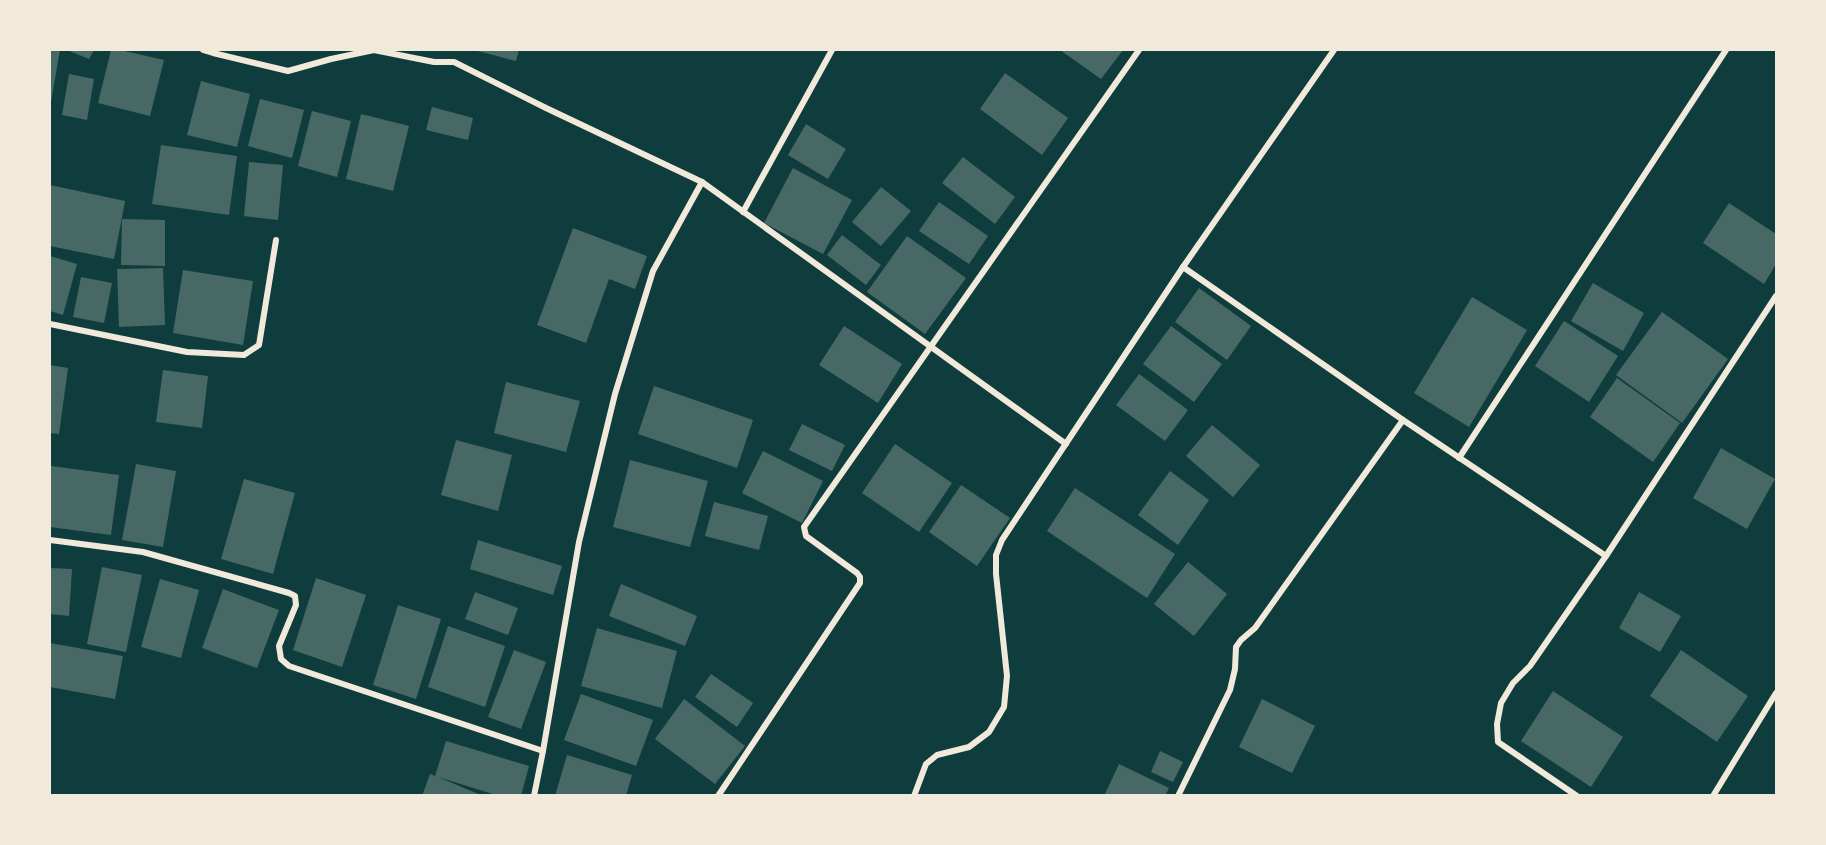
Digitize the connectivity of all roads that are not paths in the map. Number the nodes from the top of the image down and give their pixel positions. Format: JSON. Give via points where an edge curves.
{"nodes":[{"id":1,"x":203,"y":50,"type":"edge"},
{"id":2,"x":375,"y":50,"type":"edge"},
{"id":3,"x":832,"y":50,"type":"edge"},
{"id":4,"x":1139,"y":50,"type":"edge"},
{"id":5,"x":1334,"y":50,"type":"edge"},
{"id":6,"x":1726,"y":50,"type":"edge"},
{"id":7,"x":702,"y":182,"type":"junction"},
{"id":8,"x":743,"y":212,"type":"junction"},
{"id":9,"x":276,"y":240,"type":"dead end"},
{"id":10,"x":1183,"y":267,"type":"junction"},
{"id":11,"x":1776,"y":296,"type":"edge"},
{"id":12,"x":50,"y":324,"type":"edge"},
{"id":13,"x":932,"y":346,"type":"junction"},
{"id":14,"x":1403,"y":420,"type":"junction"},
{"id":15,"x":1066,"y":444,"type":"junction"},
{"id":16,"x":1459,"y":458,"type":"junction"},
{"id":17,"x":50,"y":540,"type":"edge"},
{"id":18,"x":1606,"y":556,"type":"junction"},
{"id":19,"x":1776,"y":693,"type":"edge"},
{"id":20,"x":543,"y":751,"type":"junction"},
{"id":21,"x":534,"y":795,"type":"edge"},
{"id":22,"x":718,"y":795,"type":"edge"},
{"id":23,"x":914,"y":795,"type":"edge"},
{"id":24,"x":1178,"y":795,"type":"edge"},
{"id":25,"x":1577,"y":795,"type":"edge"},
{"id":26,"x":1713,"y":795,"type":"edge"}],
"edges":[{"from":1,"to":2,"type":"street","via":[[288,71]]},
{"from":2,"to":7,"type":"street","via":[[434,62],[454,62]]},
{"from":3,"to":8,"type":"street"},
{"from":4,"to":13,"type":"street"},
{"from":5,"to":10,"type":"street"},
{"from":6,"to":16,"type":"street"},
{"from":7,"to":8,"type":"street"},
{"from":7,"to":20,"type":"street","via":[[653,271],[615,394],[579,542]]},
{"from":8,"to":13,"type":"street"},
{"from":9,"to":12,"type":"street","via":[[259,345],[244,355],[187,352]]},
{"from":10,"to":14,"type":"street"},
{"from":10,"to":15,"type":"street"},
{"from":11,"to":18,"type":"street"},
{"from":13,"to":15,"type":"street"},
{"from":13,"to":22,"type":"street","via":[[804,527],[806,536],[856,573],[860,583]]},
{"from":14,"to":16,"type":"street"},
{"from":14,"to":24,"type":"street","via":[[1255,628],[1240,640],[1230,690]]},
{"from":15,"to":23,"type":"street","via":[[996,555],[1007,676],[1004,707],[989,732],[969,747],[937,755],[926,764]]},
{"from":16,"to":18,"type":"street"},
{"from":17,"to":20,"type":"street","via":[[142,552],[289,593],[295,596],[296,604],[279,646],[280,659],[289,666]]},
{"from":18,"to":25,"type":"street","via":[[1530,666],[1513,683],[1501,703],[1497,724],[1498,742]]},
{"from":19,"to":26,"type":"street"},
{"from":20,"to":21,"type":"street"}]}
